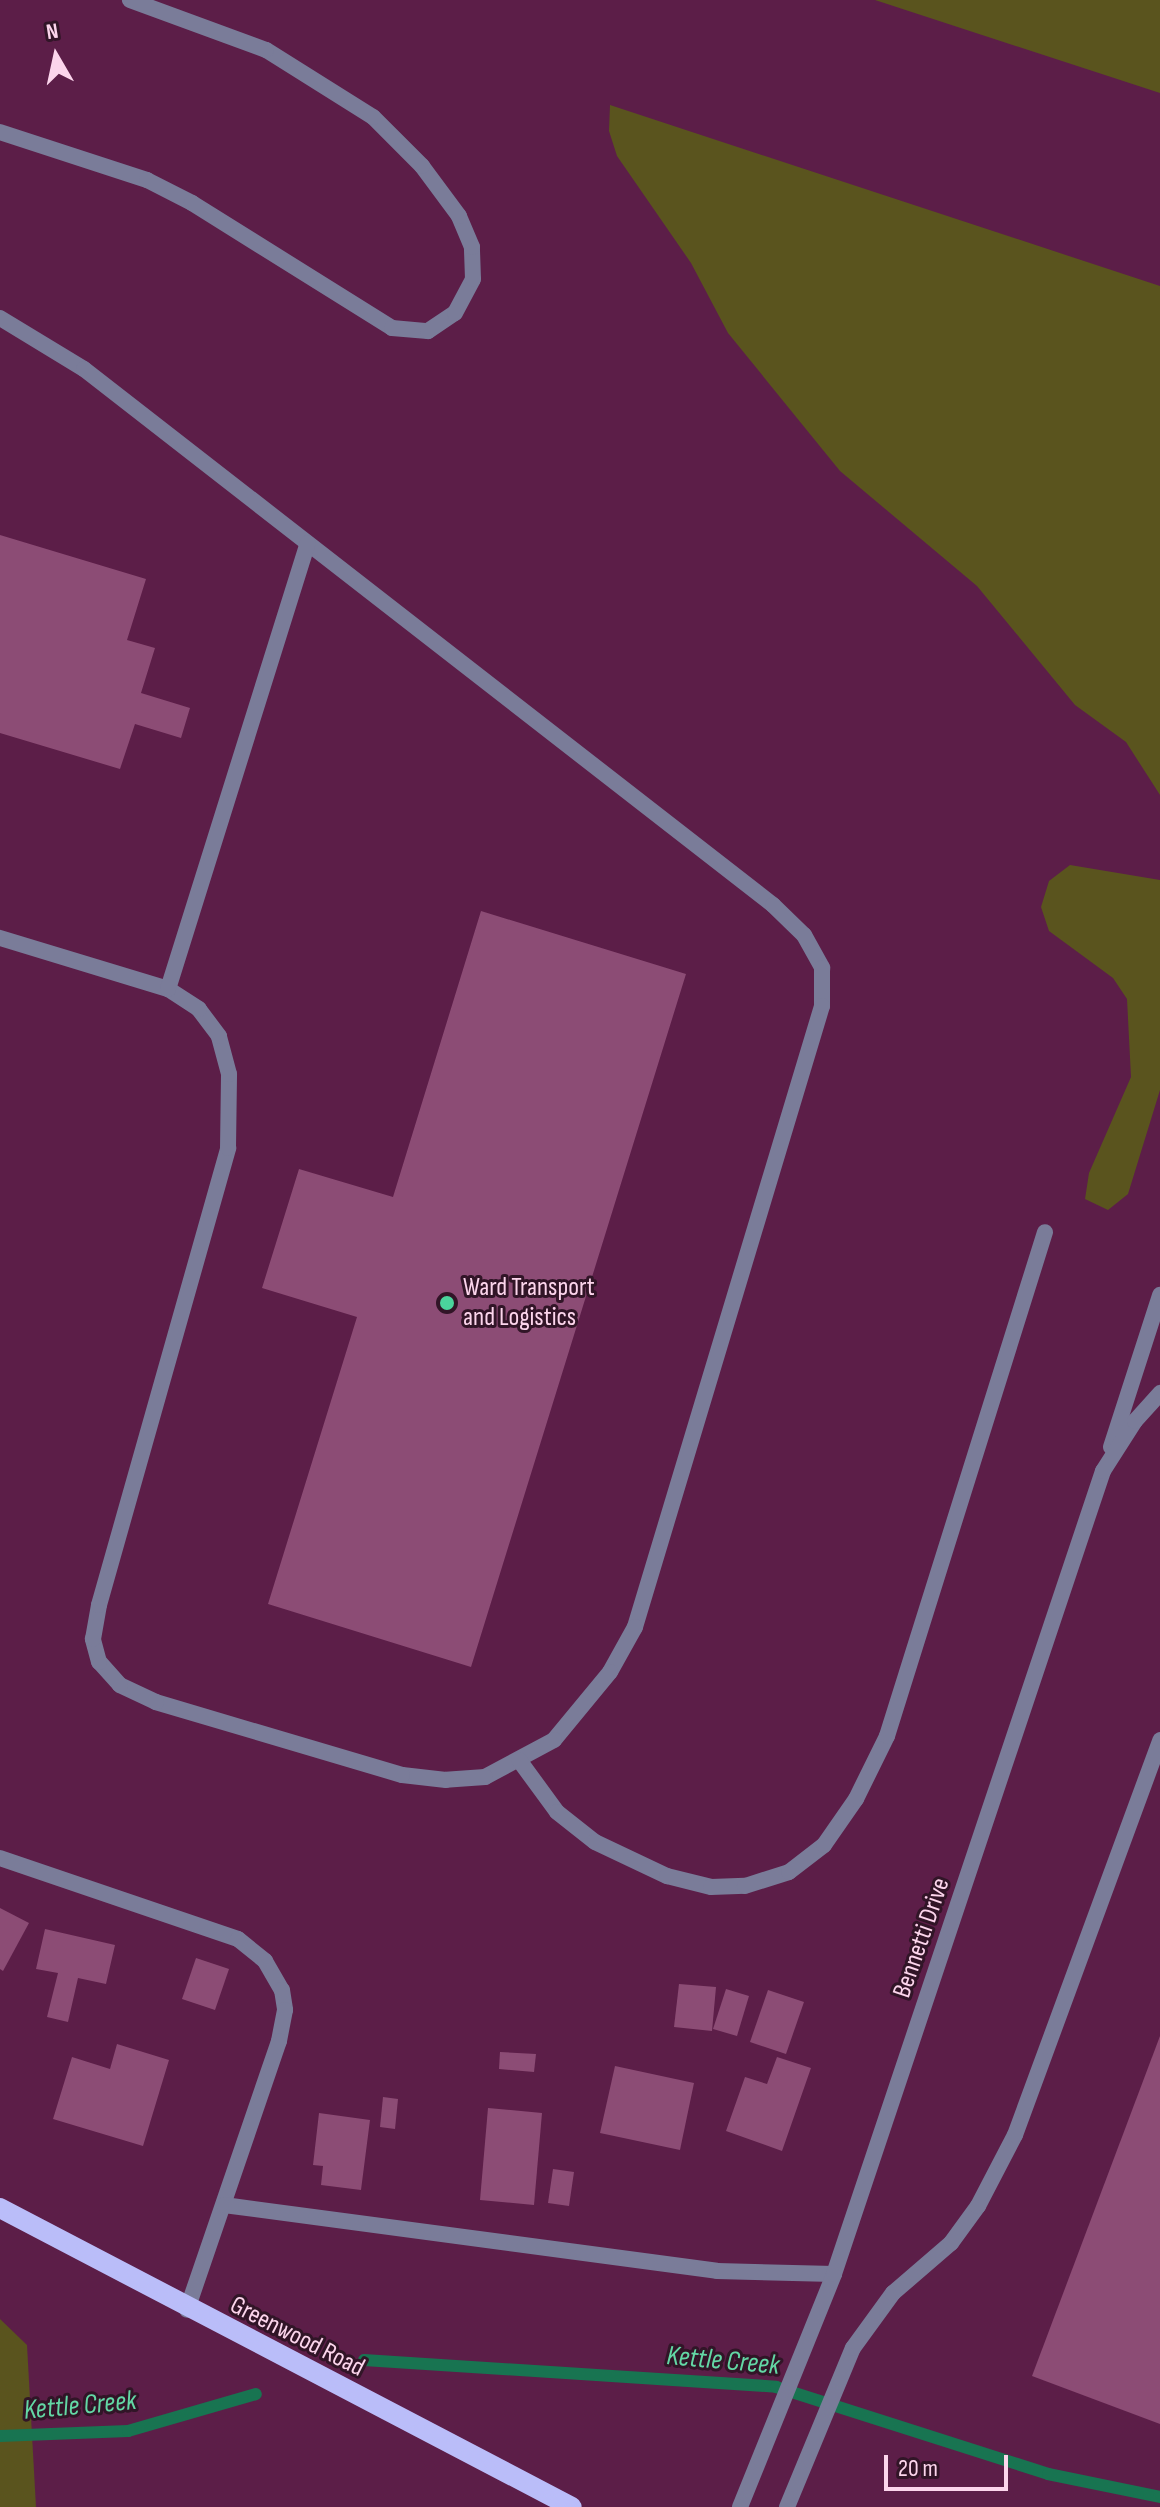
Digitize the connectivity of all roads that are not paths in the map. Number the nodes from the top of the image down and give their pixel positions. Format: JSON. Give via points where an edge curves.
{"nodes":[{"id":1,"x":130,"y":0,"type":"edge"},
{"id":2,"x":0,"y":132,"type":"edge"},
{"id":3,"x":0,"y":318,"type":"edge"},
{"id":4,"x":308,"y":543,"type":"junction"},
{"id":5,"x":0,"y":938,"type":"edge"},
{"id":6,"x":168,"y":989,"type":"junction"},
{"id":7,"x":1045,"y":1232,"type":"dead end"},
{"id":8,"x":1160,"y":1295,"type":"edge"},
{"id":9,"x":1160,"y":1393,"type":"edge"},
{"id":10,"x":1103,"y":1471,"type":"junction"},
{"id":11,"x":1160,"y":1740,"type":"edge"},
{"id":12,"x":519,"y":1760,"type":"junction"},
{"id":13,"x":0,"y":1858,"type":"edge"},
{"id":14,"x":224,"y":2205,"type":"junction"},
{"id":15,"x":0,"y":2208,"type":"edge"},
{"id":16,"x":834,"y":2274,"type":"junction"},
{"id":17,"x":187,"y":2310,"type":"junction"},
{"id":18,"x":572,"y":2507,"type":"edge"},
{"id":19,"x":740,"y":2507,"type":"edge"},
{"id":20,"x":787,"y":2507,"type":"edge"}],
"edges":[{"from":1,"to":2,"type":"lane","via":[[266,50],[373,117],[422,166],[459,216],[472,247],[473,279],[455,313],[428,331],[392,328],[147,180]]},
{"from":3,"to":4,"type":"lane","via":[[84,369]]},
{"from":4,"to":6,"type":"lane"},
{"from":4,"to":12,"type":"lane","via":[[773,905],[804,935],[822,968],[822,1006],[635,1627],[584,1708],[554,1740]]},
{"from":5,"to":6,"type":"lane"},
{"from":6,"to":12,"type":"lane","via":[[199,1009],[219,1036],[229,1074],[228,1148],[99,1605],[93,1639],[99,1662],[120,1685],[156,1702],[402,1775],[485,1777]]},
{"from":7,"to":12,"type":"lane","via":[[887,1736],[856,1799],[824,1845],[789,1872],[745,1886],[711,1887],[667,1876],[595,1842],[557,1812]]},
{"from":8,"to":10,"type":"lane"},
{"from":9,"to":10,"type":"lane","name":"Bennetti Drive"},
{"from":10,"to":16,"type":"lane","name":"Bennetti Drive"},
{"from":11,"to":20,"type":"lane","via":[[1015,2135],[978,2206],[951,2243],[873,2318],[840,2380]]},
{"from":13,"to":14,"type":"lane","via":[[238,1939],[265,1961],[282,1990],[285,2010]]},
{"from":14,"to":16,"type":"lane","via":[[717,2271]]},
{"from":14,"to":17,"type":"lane"},
{"from":15,"to":17,"type":"main road","name":"Greenwood Road"},
{"from":16,"to":19,"type":"lane","name":"Bennetti Drive"},
{"from":17,"to":18,"type":"main road","name":"Greenwood Road"}]}
